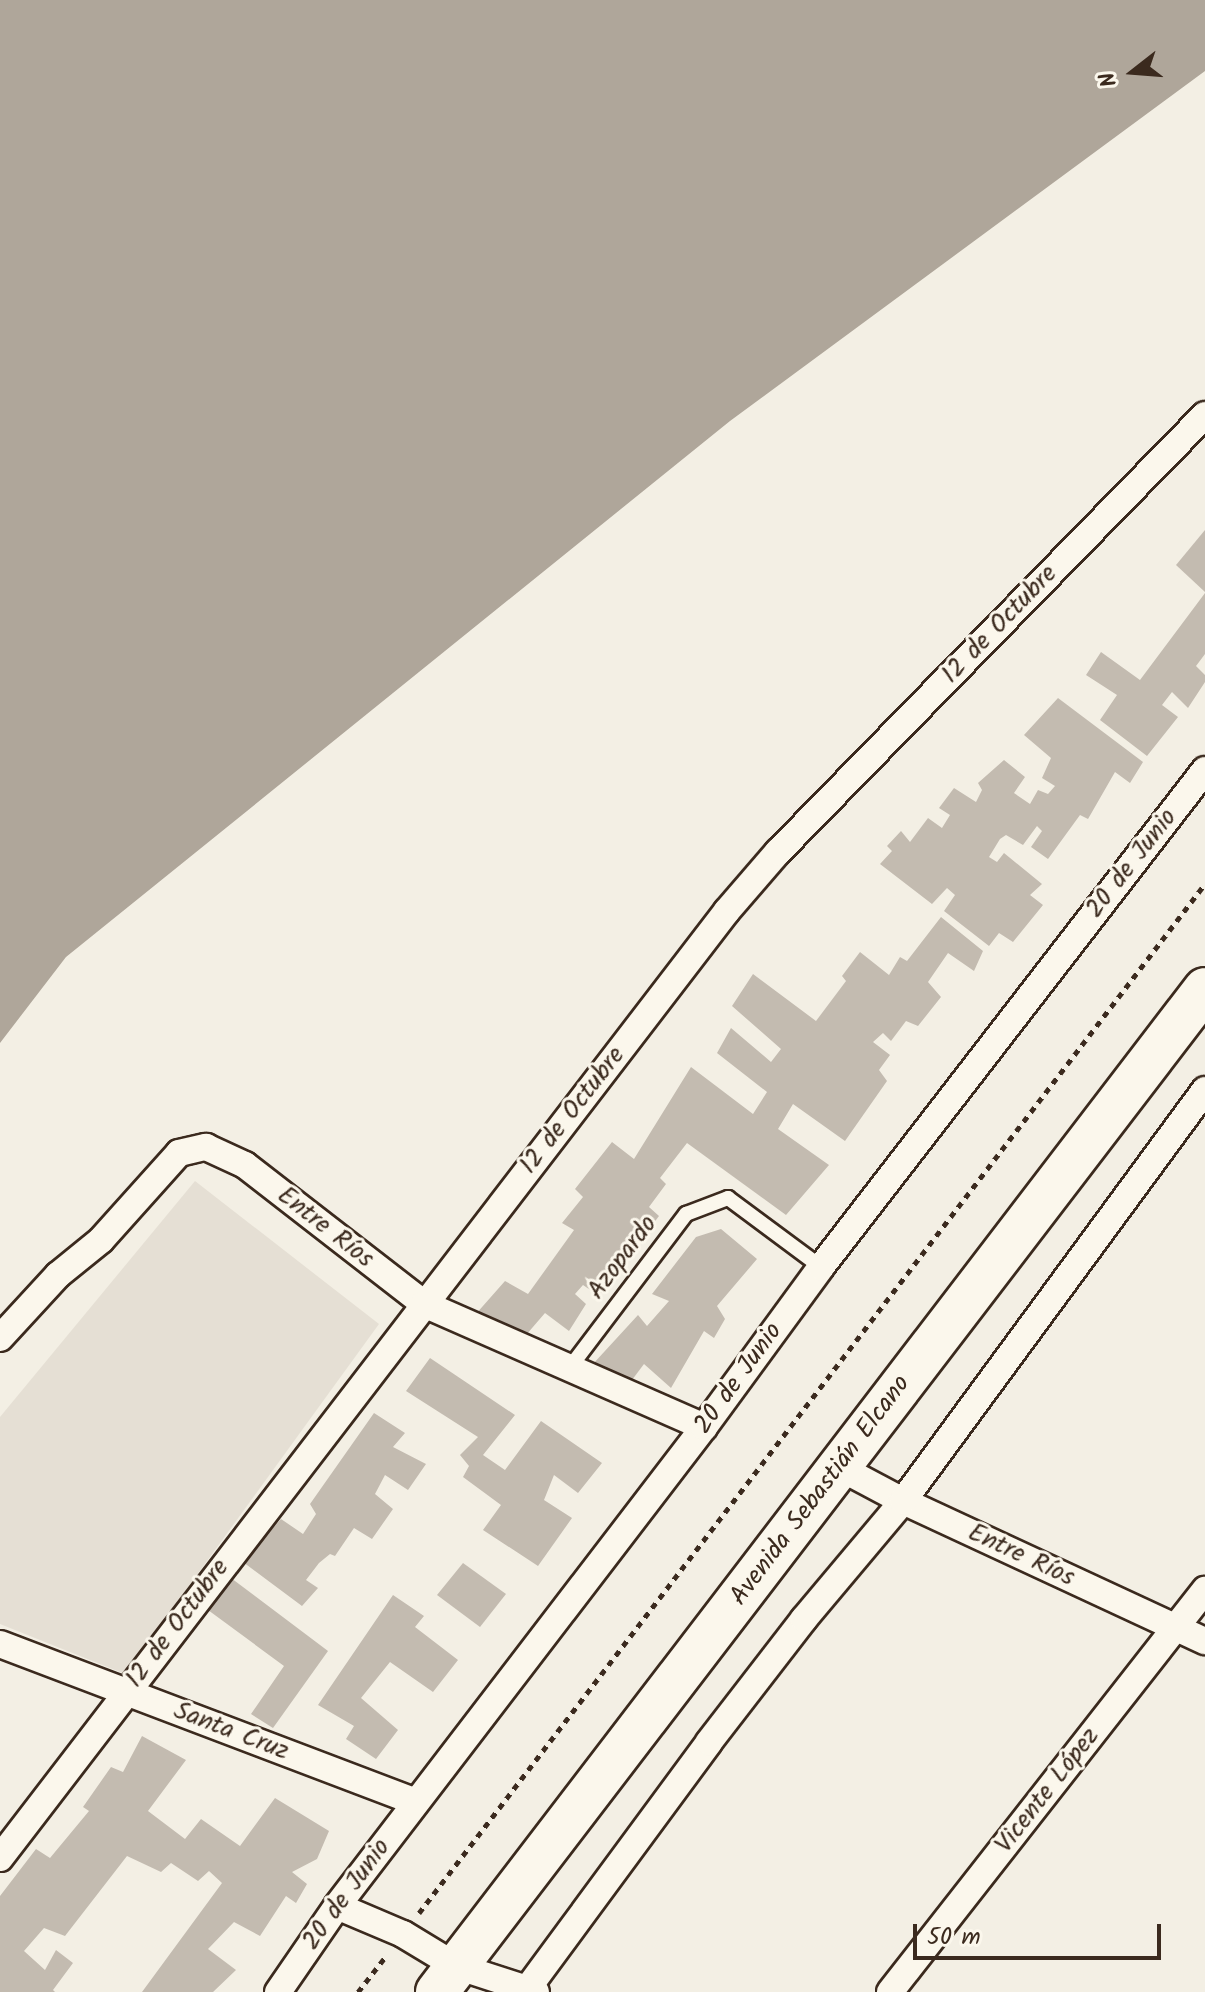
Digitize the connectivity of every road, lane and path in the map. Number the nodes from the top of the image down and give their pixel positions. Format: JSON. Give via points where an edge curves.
{"nodes":[{"id":1,"x":1205,"y":415,"type":"edge"},
{"id":2,"x":1205,"y":770,"type":"edge"},
{"id":3,"x":1205,"y":884,"type":"edge"},
{"id":4,"x":1205,"y":989,"type":"edge"},
{"id":5,"x":1205,"y":1090,"type":"edge"},
{"id":6,"x":821,"y":1267,"type":"junction"},
{"id":7,"x":424,"y":1304,"type":"junction"},
{"id":8,"x":0,"y":1338,"type":"edge"},
{"id":9,"x":571,"y":1366,"type":"junction"},
{"id":10,"x":704,"y":1427,"type":"junction"},
{"id":11,"x":839,"y":1467,"type":"junction"},
{"id":12,"x":903,"y":1501,"type":"junction"},
{"id":13,"x":1205,"y":1590,"type":"edge"},
{"id":14,"x":1177,"y":1629,"type":"junction"},
{"id":15,"x":1205,"y":1641,"type":"edge"},
{"id":16,"x":0,"y":1644,"type":"edge"},
{"id":17,"x":126,"y":1692,"type":"junction"},
{"id":18,"x":416,"y":1802,"type":"junction"},
{"id":19,"x":0,"y":1858,"type":"edge"},
{"id":20,"x":337,"y":1906,"type":"junction"},
{"id":21,"x":403,"y":1934,"type":"junction"},
{"id":22,"x":446,"y":1979,"type":"edge"},
{"id":23,"x":530,"y":1991,"type":"edge"},
{"id":24,"x":278,"y":1992,"type":"edge"},
{"id":25,"x":358,"y":1992,"type":"edge"},
{"id":26,"x":890,"y":1992,"type":"edge"}],
"edges":[{"from":1,"to":7,"type":"street","name":"12 de Octubre","via":[[778,852]]},
{"from":2,"to":6,"type":"street","name":"20 de Junio"},
{"from":3,"to":21,"type":"path"},
{"from":4,"to":11,"type":"main road","name":"Avenida Sebastián Elcano"},
{"from":5,"to":12,"type":"street"},
{"from":6,"to":9,"type":"lane","name":"Azopardo","via":[[728,1198],[686,1214]]},
{"from":6,"to":10,"type":"street","name":"20 de Junio"},
{"from":7,"to":8,"type":"street","name":"Entre Ríos","via":[[245,1165],[206,1147],[179,1153],[101,1240],[58,1275]]},
{"from":7,"to":9,"type":"street","name":"Entre Ríos"},
{"from":7,"to":17,"type":"street","name":"12 de Octubre"},
{"from":9,"to":10,"type":"street","name":"Entre Ríos"},
{"from":10,"to":18,"type":"street","name":"20 de Junio"},
{"from":11,"to":12,"type":"street","name":"Entre Ríos"},
{"from":11,"to":22,"type":"main road","name":"Avenida Sebastián Elcano"},
{"from":12,"to":14,"type":"street","name":"Entre Ríos"},
{"from":12,"to":23,"type":"street","via":[[718,1730]]},
{"from":13,"to":14,"type":"street","name":"Vicente López"},
{"from":14,"to":15,"type":"street","name":"Entre Ríos"},
{"from":14,"to":26,"type":"street","name":"Vicente López"},
{"from":16,"to":17,"type":"street","name":"Santa Cruz"},
{"from":17,"to":18,"type":"street","name":"Santa Cruz"},
{"from":17,"to":19,"type":"street","name":"12 de Octubre"},
{"from":18,"to":20,"type":"street","name":"20 de Junio"},
{"from":20,"to":21,"type":"street"},
{"from":20,"to":24,"type":"street","name":"20 de Junio"},
{"from":21,"to":22,"type":"street"},
{"from":21,"to":25,"type":"path"},
{"from":22,"to":23,"type":"street"}]}
